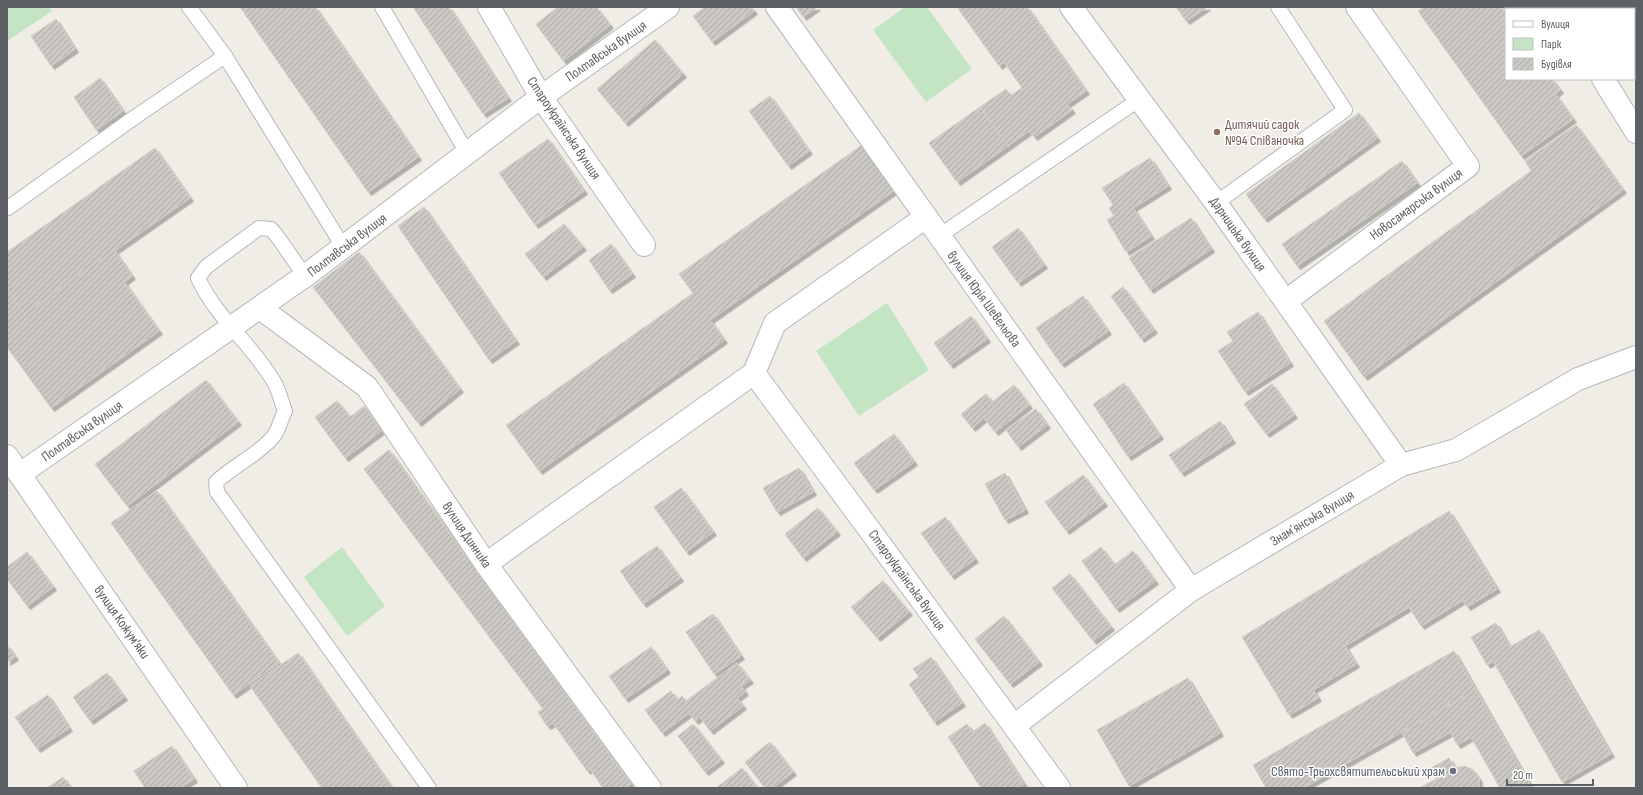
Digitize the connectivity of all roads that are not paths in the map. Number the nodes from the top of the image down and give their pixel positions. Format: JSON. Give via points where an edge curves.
{"nodes":[{"id":1,"x":189,"y":7,"type":"edge"},
{"id":2,"x":382,"y":7,"type":"edge"},
{"id":3,"x":489,"y":7,"type":"edge"},
{"id":4,"x":668,"y":7,"type":"edge"},
{"id":5,"x":777,"y":7,"type":"edge"},
{"id":6,"x":1071,"y":7,"type":"edge"},
{"id":7,"x":1278,"y":7,"type":"edge"},
{"id":8,"x":1357,"y":7,"type":"edge"},
{"id":9,"x":225,"y":56,"type":"junction"},
{"id":10,"x":1604,"y":80,"type":"edge"},
{"id":11,"x":541,"y":97,"type":"junction"},
{"id":12,"x":1140,"y":99,"type":"junction"},
{"id":13,"x":1636,"y":132,"type":"edge"},
{"id":14,"x":467,"y":153,"type":"junction"},
{"id":15,"x":1216,"y":203,"type":"junction"},
{"id":16,"x":7,"y":207,"type":"edge"},
{"id":17,"x":926,"y":217,"type":"junction"},
{"id":18,"x":939,"y":236,"type":"junction"},
{"id":19,"x":644,"y":245,"type":"dead end"},
{"id":20,"x":344,"y":248,"type":"junction"},
{"id":21,"x":305,"y":276,"type":"junction"},
{"id":22,"x":1286,"y":301,"type":"junction"},
{"id":23,"x":260,"y":308,"type":"junction"},
{"id":24,"x":230,"y":328,"type":"junction"},
{"id":25,"x":1636,"y":357,"type":"edge"},
{"id":26,"x":754,"y":373,"type":"junction"},
{"id":27,"x":7,"y":456,"type":"edge"},
{"id":28,"x":1400,"y":465,"type":"junction"},
{"id":29,"x":20,"y":474,"type":"junction"},
{"id":30,"x":486,"y":564,"type":"junction"},
{"id":31,"x":1192,"y":590,"type":"junction"},
{"id":32,"x":1014,"y":726,"type":"junction"},
{"id":33,"x":236,"y":788,"type":"edge"},
{"id":34,"x":429,"y":788,"type":"edge"},
{"id":35,"x":650,"y":788,"type":"edge"},
{"id":36,"x":1059,"y":788,"type":"edge"}],
"edges":[{"from":1,"to":9,"type":"lane"},
{"from":2,"to":14,"type":"lane"},
{"from":3,"to":11,"type":"street","name":"Староукраїнська вулиця"},
{"from":4,"to":11,"type":"street","name":"Полтавська вулиця"},
{"from":5,"to":17,"type":"street","name":"вулиця Юрія Шевельова"},
{"from":6,"to":12,"type":"street","name":"Дарницька вулиця"},
{"from":7,"to":15,"type":"lane","via":[[1345,110]]},
{"from":8,"to":22,"type":"street","name":"Новосамарська вулиця","via":[[1468,166]]},
{"from":9,"to":16,"type":"lane"},
{"from":9,"to":20,"type":"lane"},
{"from":10,"to":13,"type":"street"},
{"from":11,"to":14,"type":"street","name":"Полтавська вулиця"},
{"from":11,"to":19,"type":"street","name":"Староукраїнська вулиця"},
{"from":12,"to":15,"type":"street","name":"Дарницька вулиця"},
{"from":12,"to":18,"type":"lane"},
{"from":14,"to":20,"type":"street","name":"Полтавська вулиця"},
{"from":15,"to":22,"type":"street","name":"Дарницька вулиця"},
{"from":17,"to":18,"type":"street","name":"вулиця Юрія Шевельова"},
{"from":17,"to":26,"type":"street","via":[[775,323]]},
{"from":18,"to":31,"type":"street","name":"вулиця Юрія Шевельова"},
{"from":20,"to":21,"type":"street","name":"Полтавська вулиця"},
{"from":21,"to":23,"type":"street","name":"Полтавська вулиця"},
{"from":21,"to":24,"type":"lane","via":[[278,236],[271,229],[259,228],[206,267],[198,278]]},
{"from":22,"to":28,"type":"street","name":"Дарницька вулиця"},
{"from":23,"to":24,"type":"street","name":"Полтавська вулиця"},
{"from":23,"to":30,"type":"street","name":"вулиця Динника","via":[[367,387]]},
{"from":24,"to":29,"type":"street","name":"Полтавська вулиця"},
{"from":24,"to":34,"type":"lane","via":[[253,353],[274,382],[285,410],[274,436],[216,482],[217,492]]},
{"from":25,"to":28,"type":"street","name":"Знамʼянська вулиця","via":[[1578,380],[1456,450]]},
{"from":26,"to":30,"type":"street"},
{"from":26,"to":32,"type":"street","name":"Староукраїнська вулиця"},
{"from":27,"to":29,"type":"street","name":"вулиця Кожум’яки"},
{"from":28,"to":31,"type":"street","name":"Знамʼянська вулиця"},
{"from":29,"to":33,"type":"street","name":"вулиця Кожум’яки"},
{"from":30,"to":35,"type":"street","name":"вулиця Динника"},
{"from":31,"to":32,"type":"street","name":"Знамʼянська вулиця"},
{"from":32,"to":36,"type":"street","name":"Староукраїнська вулиця"}]}
